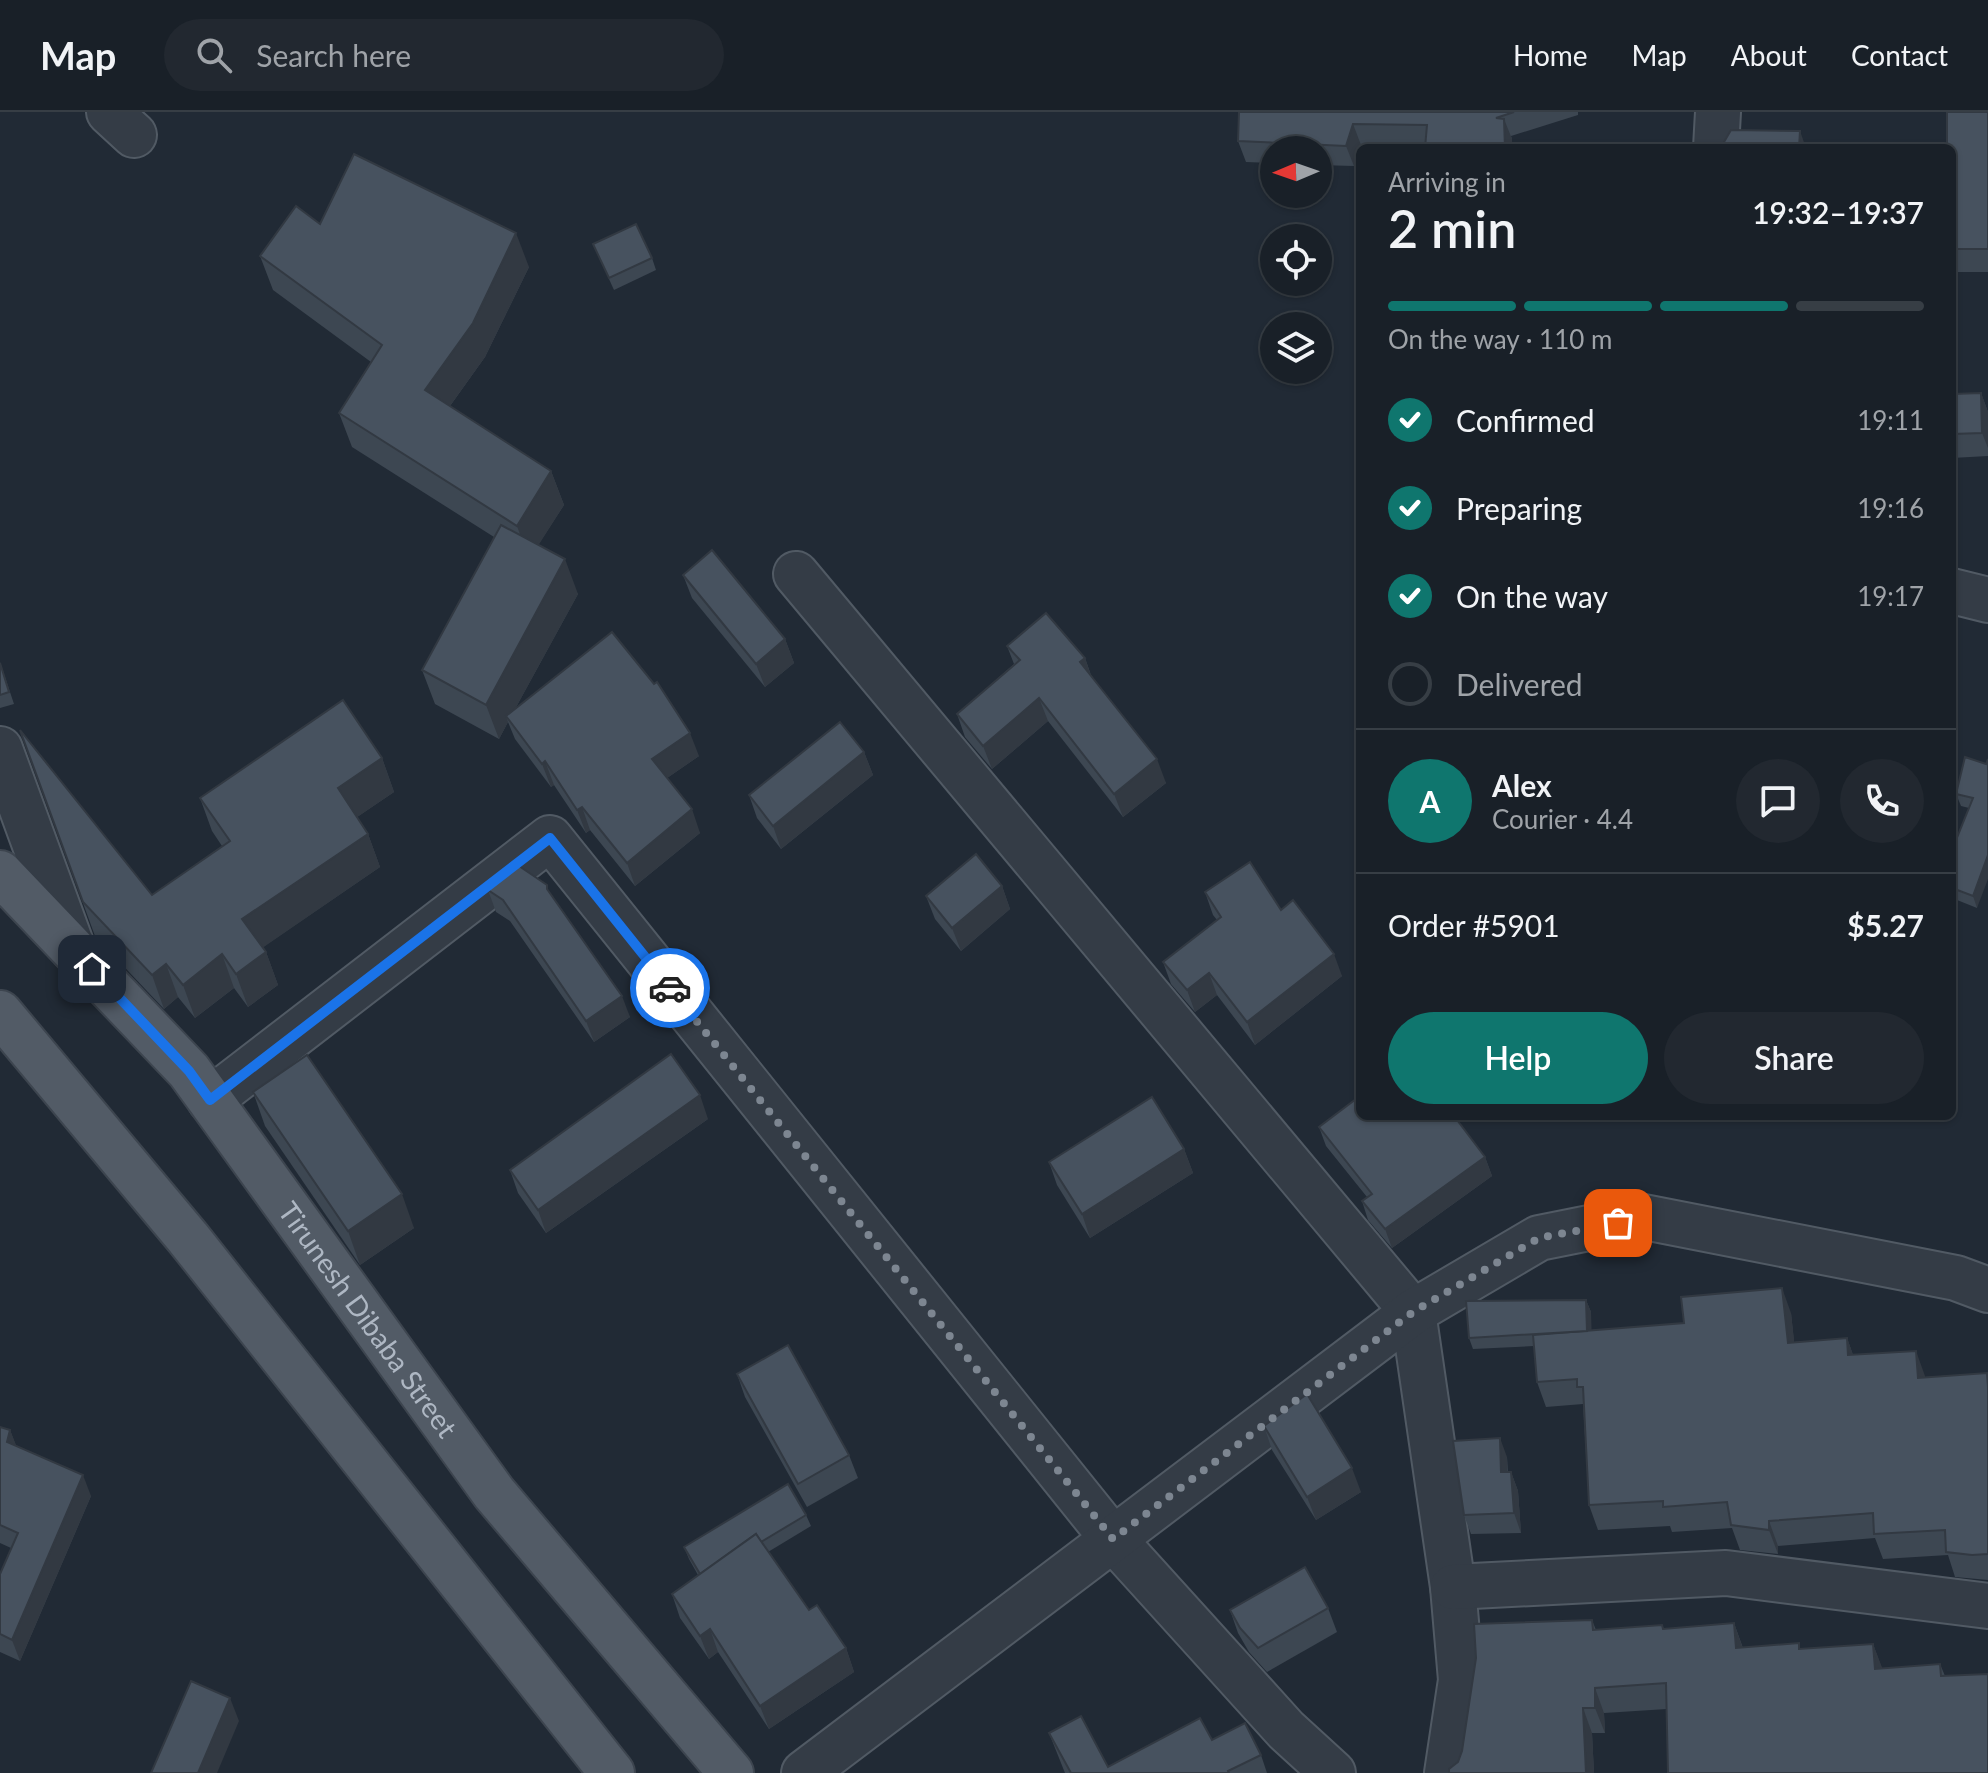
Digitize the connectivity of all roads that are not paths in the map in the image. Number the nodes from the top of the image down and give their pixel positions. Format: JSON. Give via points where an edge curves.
{"nodes":[{"id":1,"x":1718,"y":112,"type":"edge"},
{"id":2,"x":1716,"y":144,"type":"edge"},
{"id":3,"x":796,"y":574,"type":"dead end"},
{"id":4,"x":1956,"y":592,"type":"edge"},
{"id":5,"x":1988,"y":600,"type":"edge"},
{"id":6,"x":0,"y":749,"type":"edge"},
{"id":7,"x":0,"y":873,"type":"edge"},
{"id":8,"x":73,"y":949,"type":"junction"},
{"id":9,"x":0,"y":1013,"type":"edge"},
{"id":10,"x":210,"y":1100,"type":"junction"},
{"id":11,"x":1988,"y":1290,"type":"edge"},
{"id":12,"x":1413,"y":1312,"type":"junction"},
{"id":13,"x":1113,"y":1539,"type":"junction"},
{"id":14,"x":1453,"y":1587,"type":"junction"},
{"id":15,"x":1988,"y":1606,"type":"edge"},
{"id":16,"x":612,"y":1773,"type":"edge"},
{"id":17,"x":731,"y":1773,"type":"edge"},
{"id":18,"x":804,"y":1773,"type":"edge"},
{"id":19,"x":1333,"y":1773,"type":"edge"},
{"id":20,"x":1447,"y":1773,"type":"edge"}],
"edges":[{"from":1,"to":2,"type":"street"},
{"from":3,"to":12,"type":"street"},
{"from":4,"to":5,"type":"street"},
{"from":6,"to":8,"type":"street"},
{"from":7,"to":8,"type":"main road","name":"Tirunesh Dibaba Street"},
{"from":8,"to":10,"type":"main road","name":"Tirunesh Dibaba Street"},
{"from":9,"to":16,"type":"main road","via":[[188,1238]]},
{"from":10,"to":13,"type":"street","via":[[550,838]]},
{"from":10,"to":17,"type":"main road","name":"Tirunesh Dibaba Street","via":[[494,1493]]},
{"from":11,"to":12,"type":"street","via":[[1956,1278],[1644,1217],[1539,1238]]},
{"from":12,"to":13,"type":"street"},
{"from":12,"to":14,"type":"street"},
{"from":13,"to":18,"type":"street"},
{"from":13,"to":19,"type":"street","via":[[1286,1730]]},
{"from":14,"to":15,"type":"street","via":[[1726,1573]]},
{"from":14,"to":20,"type":"street","via":[[1461,1680]]}]}
